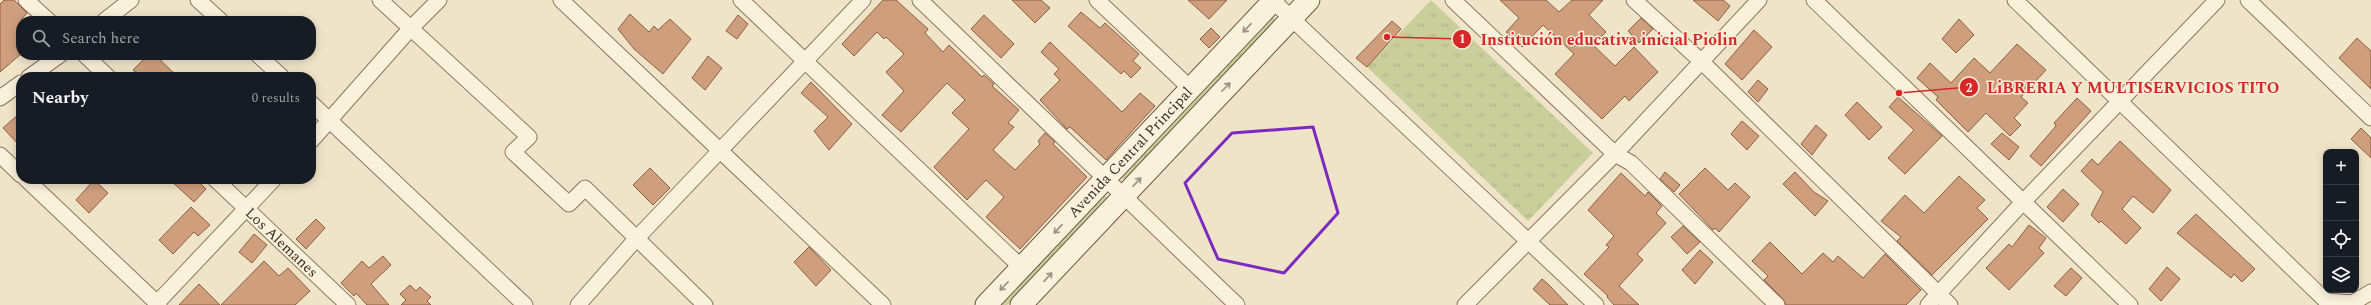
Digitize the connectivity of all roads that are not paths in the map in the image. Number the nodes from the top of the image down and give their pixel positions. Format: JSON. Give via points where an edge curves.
{"nodes":[{"id":1,"x":26,"y":0,"type":"edge"},
{"id":2,"x":131,"y":0,"type":"edge"},
{"id":3,"x":198,"y":0,"type":"edge"},
{"id":4,"x":380,"y":0,"type":"edge"},
{"id":5,"x":438,"y":0,"type":"edge"},
{"id":6,"x":561,"y":0,"type":"edge"},
{"id":7,"x":741,"y":0,"type":"edge"},
{"id":8,"x":863,"y":0,"type":"edge"},
{"id":9,"x":920,"y":0,"type":"edge"},
{"id":10,"x":1097,"y":0,"type":"edge"},
{"id":11,"x":1273,"y":0,"type":"edge"},
{"id":12,"x":1309,"y":0,"type":"edge"},
{"id":13,"x":1453,"y":0,"type":"edge"},
{"id":14,"x":1634,"y":0,"type":"edge"},
{"id":15,"x":1759,"y":0,"type":"edge"},
{"id":16,"x":1814,"y":0,"type":"edge"},
{"id":17,"x":2015,"y":0,"type":"edge"},
{"id":18,"x":2217,"y":0,"type":"edge"},
{"id":19,"x":2248,"y":0,"type":"edge"},
{"id":20,"x":44,"y":16,"type":"edge"},
{"id":21,"x":110,"y":16,"type":"edge"},
{"id":22,"x":216,"y":16,"type":"edge"},
{"id":23,"x":1291,"y":19,"type":"junction"},
{"id":24,"x":410,"y":29,"type":"junction"},
{"id":25,"x":53,"y":60,"type":"edge"},
{"id":26,"x":90,"y":60,"type":"edge"},
{"id":27,"x":263,"y":60,"type":"edge"},
{"id":28,"x":805,"y":62,"type":"junction"},
{"id":29,"x":1702,"y":62,"type":"junction"},
{"id":30,"x":37,"y":72,"type":"edge"},
{"id":31,"x":103,"y":72,"type":"edge"},
{"id":32,"x":277,"y":72,"type":"edge"},
{"id":33,"x":16,"y":87,"type":"edge"},
{"id":34,"x":1190,"y":88,"type":"junction"},
{"id":35,"x":0,"y":98,"type":"edge"},
{"id":36,"x":2121,"y":102,"type":"junction"},
{"id":37,"x":316,"y":108,"type":"edge"},
{"id":38,"x":2371,"y":118,"type":"edge"},
{"id":39,"x":331,"y":121,"type":"junction"},
{"id":40,"x":316,"y":136,"type":"edge"},
{"id":41,"x":720,"y":150,"type":"junction"},
{"id":42,"x":1614,"y":154,"type":"junction"},
{"id":43,"x":0,"y":155,"type":"edge"},
{"id":44,"x":16,"y":169,"type":"edge"},
{"id":45,"x":1106,"y":178,"type":"junction"},
{"id":46,"x":31,"y":184,"type":"edge"},
{"id":47,"x":220,"y":184,"type":"edge"},
{"id":48,"x":269,"y":184,"type":"edge"},
{"id":49,"x":1123,"y":197,"type":"junction"},
{"id":50,"x":2023,"y":202,"type":"junction"},
{"id":51,"x":245,"y":208,"type":"junction"},
{"id":52,"x":636,"y":239,"type":"junction"},
{"id":53,"x":1530,"y":242,"type":"junction"},
{"id":54,"x":1022,"y":268,"type":"junction"},
{"id":55,"x":2371,"y":292,"type":"edge"},
{"id":56,"x":1938,"y":294,"type":"junction"},
{"id":57,"x":158,"y":304,"type":"edge"},
{"id":58,"x":2352,"y":304,"type":"edge"},
{"id":59,"x":348,"y":305,"type":"edge"},
{"id":60,"x":525,"y":305,"type":"edge"},
{"id":61,"x":578,"y":305,"type":"edge"},
{"id":62,"x":705,"y":305,"type":"edge"},
{"id":63,"x":883,"y":305,"type":"edge"},
{"id":64,"x":986,"y":305,"type":"edge"},
{"id":65,"x":1021,"y":305,"type":"edge"},
{"id":66,"x":1237,"y":305,"type":"edge"},
{"id":67,"x":1465,"y":305,"type":"edge"},
{"id":68,"x":1596,"y":305,"type":"edge"},
{"id":69,"x":1777,"y":305,"type":"edge"},
{"id":70,"x":1928,"y":305,"type":"edge"},
{"id":71,"x":1950,"y":305,"type":"edge"},
{"id":72,"x":2130,"y":305,"type":"edge"}],
"edges":[{"from":1,"to":20,"type":"street"},
{"from":2,"to":21,"type":"street"},
{"from":3,"to":22,"type":"street"},
{"from":4,"to":24,"type":"street"},
{"from":5,"to":24,"type":"street"},
{"from":6,"to":41,"type":"street"},
{"from":7,"to":28,"type":"street"},
{"from":8,"to":28,"type":"street"},
{"from":9,"to":45,"type":"street"},
{"from":10,"to":34,"type":"street"},
{"from":11,"to":23,"type":"street"},
{"from":11,"to":34,"type":"street","name":"Avenida Central Principal","one_way":true},
{"from":12,"to":23,"type":"street","name":"Avenida Central Principal"},
{"from":13,"to":42,"type":"street"},
{"from":14,"to":29,"type":"street"},
{"from":15,"to":29,"type":"street"},
{"from":16,"to":50,"type":"street"},
{"from":17,"to":36,"type":"street"},
{"from":18,"to":36,"type":"street"},
{"from":19,"to":38,"type":"street"},
{"from":49,"to":23,"type":"street","name":"Avenida Central Principal","one_way":true},
{"from":23,"to":53,"type":"street"},
{"from":24,"to":39,"type":"street"},
{"from":24,"to":52,"type":"street","via":[[529,137],[513,152],[563,199],[569,204],[585,188]]},
{"from":25,"to":30,"type":"street"},
{"from":26,"to":31,"type":"street"},
{"from":27,"to":32,"type":"street"},
{"from":28,"to":41,"type":"street"},
{"from":28,"to":54,"type":"street"},
{"from":29,"to":42,"type":"street"},
{"from":29,"to":56,"type":"street"},
{"from":33,"to":35,"type":"street"},
{"from":34,"to":45,"type":"street","name":"Avenida Central Principal"},
{"from":36,"to":50,"type":"street"},
{"from":36,"to":58,"type":"street","via":[[2326,301]]},
{"from":37,"to":39,"type":"street"},
{"from":39,"to":40,"type":"street"},
{"from":39,"to":60,"type":"street"},
{"from":41,"to":52,"type":"street"},
{"from":41,"to":63,"type":"street"},
{"from":42,"to":53,"type":"street"},
{"from":42,"to":69,"type":"street","via":[[1631,163]]},
{"from":43,"to":44,"type":"street"},
{"from":45,"to":49,"type":"street"},
{"from":45,"to":54,"type":"street","name":"Avenida Central Principal","one_way":true},
{"from":46,"to":57,"type":"street"},
{"from":47,"to":51,"type":"street","name":"Los Alemanes"},
{"from":48,"to":51,"type":"street"},
{"from":65,"to":49,"type":"street","name":"Avenida Central Principal","one_way":true},
{"from":49,"to":66,"type":"street"},
{"from":50,"to":56,"type":"street"},
{"from":50,"to":72,"type":"street"},
{"from":51,"to":57,"type":"street"},
{"from":51,"to":59,"type":"street","name":"Los Alemanes"},
{"from":52,"to":61,"type":"street"},
{"from":52,"to":62,"type":"street"},
{"from":53,"to":67,"type":"street"},
{"from":53,"to":68,"type":"street"},
{"from":54,"to":64,"type":"street","name":"Avenida Central Principal","one_way":true},
{"from":55,"to":58,"type":"street"},
{"from":56,"to":70,"type":"street"},
{"from":56,"to":71,"type":"street"}]}
